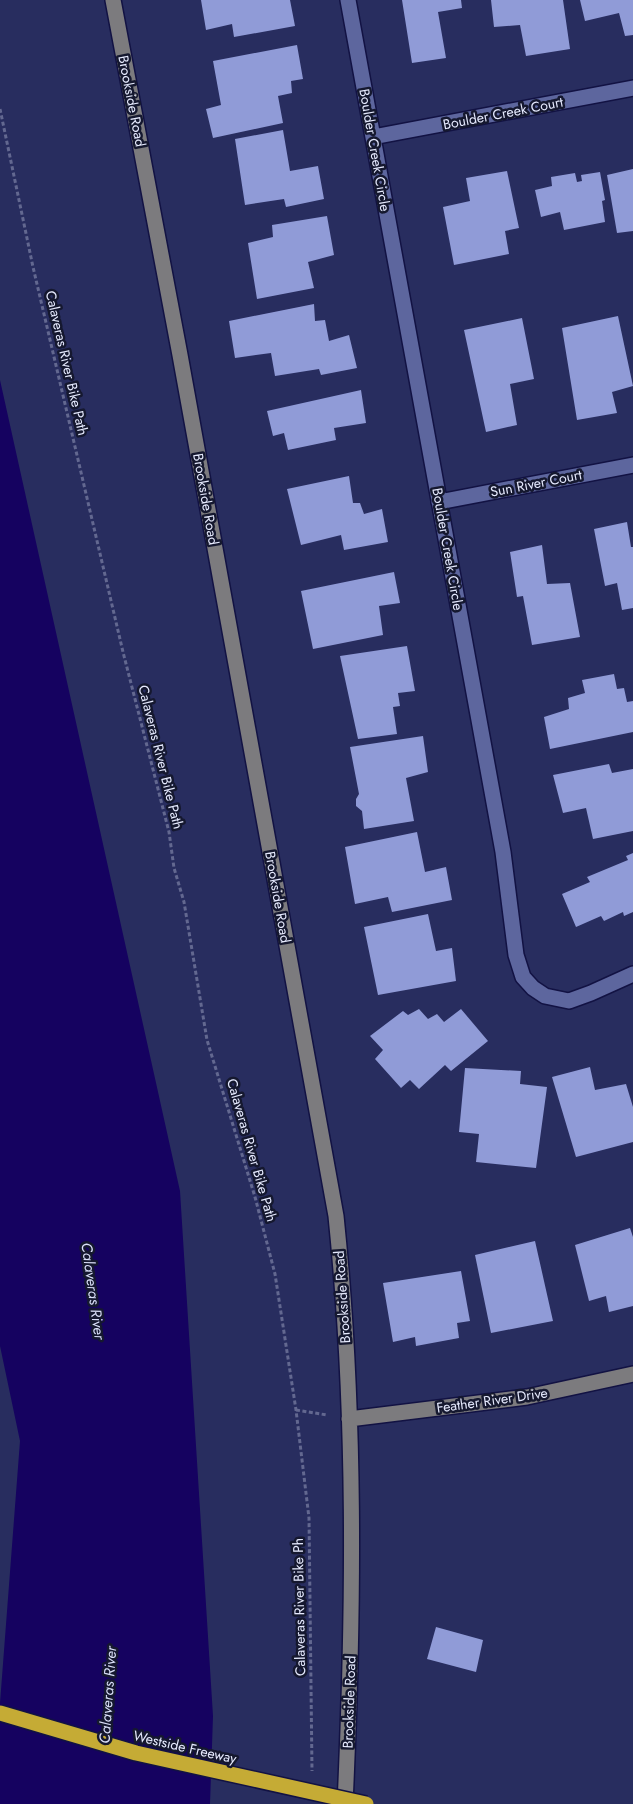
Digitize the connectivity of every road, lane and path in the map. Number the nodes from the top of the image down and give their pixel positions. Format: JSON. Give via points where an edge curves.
{"nodes":[{"id":1,"x":113,"y":0,"type":"edge"},
{"id":2,"x":348,"y":0,"type":"edge"},
{"id":3,"x":633,"y":88,"type":"edge"},
{"id":4,"x":0,"y":109,"type":"edge"},
{"id":5,"x":373,"y":137,"type":"junction"},
{"id":6,"x":633,"y":465,"type":"edge"},
{"id":7,"x":439,"y":502,"type":"junction"},
{"id":8,"x":633,"y":974,"type":"edge"},
{"id":9,"x":633,"y":1374,"type":"edge"},
{"id":10,"x":296,"y":1410,"type":"junction"},
{"id":11,"x":349,"y":1419,"type":"junction"},
{"id":12,"x":0,"y":1713,"type":"edge"},
{"id":13,"x":312,"y":1774,"type":"dead end"},
{"id":14,"x":345,"y":1804,"type":"edge"},
{"id":15,"x":366,"y":1804,"type":"edge"}],
"edges":[{"from":1,"to":11,"type":"street","name":"Brookside Road","via":[[336,1216]]},
{"from":2,"to":5,"type":"street","name":"Boulder Creek Circle"},
{"from":3,"to":5,"type":"street","name":"Boulder Creek Court"},
{"from":4,"to":10,"type":"path","name":"Calaveras River Bike Path","via":[[33,267],[169,832],[207,1040],[275,1274]]},
{"from":5,"to":7,"type":"street","name":"Boulder Creek Circle"},
{"from":6,"to":7,"type":"street","name":"Sun River Court"},
{"from":7,"to":8,"type":"street","name":"Boulder Creek Circle","via":[[503,852],[516,955],[523,978],[545,996],[569,1001]]},
{"from":9,"to":11,"type":"street","name":"Feather River Drive","via":[[527,1397]]},
{"from":10,"to":11,"type":"path"},
{"from":10,"to":13,"type":"path","name":"Calaveras River Bike Ph","via":[[309,1518]]},
{"from":11,"to":14,"type":"street","name":"Brookside Road","via":[[351,1673]]},
{"from":12,"to":15,"type":"highway","name":"Westside Freeway","bridge":true,"via":[[136,1753]]}]}
